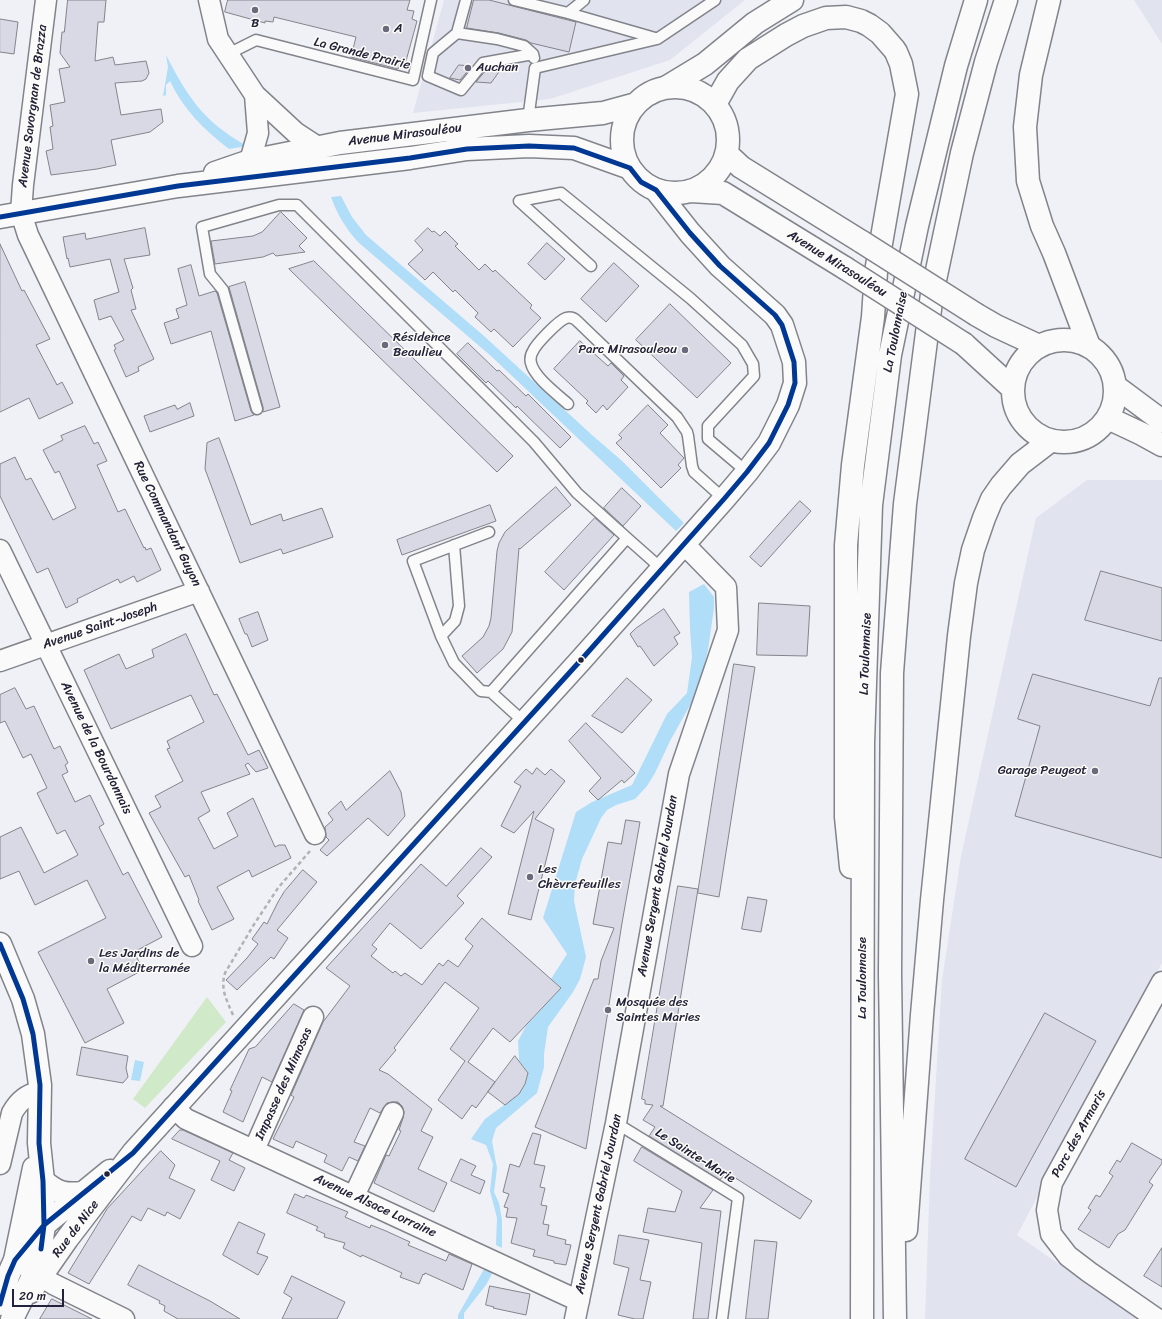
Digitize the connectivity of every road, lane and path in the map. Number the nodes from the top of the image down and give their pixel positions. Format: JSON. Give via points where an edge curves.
{"nodes":[{"id":1,"x":46,"y":0,"type":"edge"},
{"id":2,"x":209,"y":0,"type":"edge"},
{"id":3,"x":431,"y":0,"type":"edge"},
{"id":4,"x":466,"y":0,"type":"edge"},
{"id":5,"x":514,"y":0,"type":"edge"},
{"id":6,"x":584,"y":0,"type":"edge"},
{"id":7,"x":715,"y":0,"type":"edge"},
{"id":8,"x":792,"y":0,"type":"edge"},
{"id":9,"x":976,"y":0,"type":"edge"},
{"id":10,"x":1006,"y":0,"type":"edge"},
{"id":11,"x":1049,"y":0,"type":"edge"},
{"id":12,"x":568,"y":13,"type":"junction"},
{"id":13,"x":457,"y":33,"type":"junction"},
{"id":14,"x":657,"y":39,"type":"junction"},
{"id":15,"x":228,"y":54,"type":"junction"},
{"id":16,"x":533,"y":54,"type":"junction"},
{"id":17,"x":535,"y":68,"type":"junction"},
{"id":18,"x":667,"y":87,"type":"junction"},
{"id":19,"x":255,"y":95,"type":"junction"},
{"id":20,"x":636,"y":104,"type":"junction"},
{"id":21,"x":715,"y":104,"type":"junction"},
{"id":22,"x":528,"y":120,"type":"junction"},
{"id":23,"x":286,"y":126,"type":"junction"},
{"id":24,"x":407,"y":135,"type":"junction"},
{"id":25,"x":319,"y":148,"type":"junction"},
{"id":26,"x":292,"y":152,"type":"junction"},
{"id":27,"x":727,"y":154,"type":"junction"},
{"id":28,"x":410,"y":158,"type":"junction"},
{"id":29,"x":250,"y":161,"type":"junction"},
{"id":30,"x":630,"y":168,"type":"junction"},
{"id":31,"x":274,"y":175,"type":"junction"},
{"id":32,"x":178,"y":186,"type":"junction"},
{"id":33,"x":656,"y":190,"type":"junction"},
{"id":34,"x":691,"y":191,"type":"junction"},
{"id":35,"x":21,"y":213,"type":"junction"},
{"id":36,"x":0,"y":217,"type":"edge"},
{"id":37,"x":592,"y":266,"type":"dead end"},
{"id":38,"x":1039,"y":346,"type":"junction"},
{"id":39,"x":1089,"y":346,"type":"junction"},
{"id":40,"x":1115,"y":386,"type":"junction"},
{"id":41,"x":1012,"y":388,"type":"junction"},
{"id":42,"x":568,"y":404,"type":"dead end"},
{"id":43,"x":256,"y":409,"type":"dead end"},
{"id":44,"x":1108,"y":418,"type":"junction"},
{"id":45,"x":1162,"y":421,"type":"edge"},
{"id":46,"x":1050,"y":441,"type":"junction"},
{"id":47,"x":1162,"y":446,"type":"edge"},
{"id":48,"x":747,"y":472,"type":"junction"},
{"id":49,"x":721,"y":502,"type":"junction"},
{"id":50,"x":489,"y":532,"type":"dead end"},
{"id":51,"x":627,"y":538,"type":"junction"},
{"id":52,"x":684,"y":544,"type":"junction"},
{"id":53,"x":454,"y":545,"type":"junction"},
{"id":54,"x":0,"y":550,"type":"edge"},
{"id":55,"x":662,"y":570,"type":"junction"},
{"id":56,"x":199,"y":591,"type":"junction"},
{"id":57,"x":441,"y":636,"type":"junction"},
{"id":58,"x":46,"y":645,"type":"junction"},
{"id":59,"x":0,"y":661,"type":"edge"},
{"id":60,"x":491,"y":692,"type":"junction"},
{"id":61,"x":524,"y":722,"type":"junction"},
{"id":62,"x":315,"y":834,"type":"joint"},
{"id":63,"x":0,"y":944,"type":"edge"},
{"id":64,"x":192,"y":946,"type":"dead end"},
{"id":65,"x":1162,"y":982,"type":"edge"},
{"id":66,"x":863,"y":987,"type":"junction"},
{"id":67,"x":313,"y":1017,"type":"dead end"},
{"id":68,"x":241,"y":1033,"type":"junction"},
{"id":69,"x":40,"y":1091,"type":"junction"},
{"id":70,"x":173,"y":1107,"type":"junction"},
{"id":71,"x":393,"y":1113,"type":"dead end"},
{"id":72,"x":616,"y":1123,"type":"junction"},
{"id":73,"x":39,"y":1143,"type":"junction"},
{"id":74,"x":254,"y":1150,"type":"junction"},
{"id":75,"x":133,"y":1153,"type":"junction"},
{"id":76,"x":0,"y":1164,"type":"edge"},
{"id":77,"x":43,"y":1181,"type":"junction"},
{"id":78,"x":82,"y":1193,"type":"junction"},
{"id":79,"x":354,"y":1196,"type":"junction"},
{"id":80,"x":44,"y":1224,"type":"junction"},
{"id":81,"x":15,"y":1260,"type":"junction"},
{"id":82,"x":38,"y":1274,"type":"junction"},
{"id":83,"x":577,"y":1310,"type":"edge"},
{"id":84,"x":9,"y":1312,"type":"edge"},
{"id":85,"x":124,"y":1319,"type":"edge"},
{"id":86,"x":722,"y":1319,"type":"edge"},
{"id":87,"x":862,"y":1319,"type":"edge"},
{"id":88,"x":895,"y":1319,"type":"edge"},
{"id":89,"x":902,"y":1319,"type":"edge"},
{"id":90,"x":1157,"y":1319,"type":"edge"}],
"edges":[{"from":1,"to":35,"type":"street","name":"Avenue Savorgnan de Brazza","via":[[22,185]]},
{"from":2,"to":15,"type":"street","via":[[218,39]]},
{"from":3,"to":15,"type":"lane","name":"La Grande Prairie","via":[[413,80],[256,40]]},
{"from":4,"to":13,"type":"lane"},
{"from":5,"to":12,"type":"lane"},
{"from":6,"to":12,"type":"lane"},
{"from":7,"to":14,"type":"lane"},
{"from":8,"to":18,"type":"main road","via":[[755,23],[705,64]]},
{"from":9,"to":66,"type":"main road","name":"La Toulonnaise","via":[[956,66],[917,226],[890,355],[871,505],[863,743]]},
{"from":10,"to":88,"type":"main road","name":"La Toulonnaise","via":[[986,62],[962,153],[932,294],[905,504],[892,673],[890,974]]},
{"from":11,"to":39,"type":"main road","via":[[1031,75],[1025,128],[1028,181],[1042,226]]},
{"from":12,"to":14,"type":"lane"},
{"from":13,"to":16,"type":"lane","via":[[524,46]]},
{"from":13,"to":16,"type":"lane","via":[[433,53],[428,76],[461,90],[483,63]]},
{"from":14,"to":17,"type":"lane"},
{"from":15,"to":19,"type":"street"},
{"from":16,"to":17,"type":"lane"},
{"from":17,"to":22,"type":"lane"},
{"from":18,"to":20,"type":"main road","via":[[650,93]]},
{"from":18,"to":21,"type":"main road","via":[[685,87],[701,93]]},
{"from":19,"to":23,"type":"street"},
{"from":19,"to":29,"type":"street","via":[[258,133]]},
{"from":20,"to":22,"type":"main road","name":"Avenue Mirasouléou","via":[[602,113]]},
{"from":20,"to":30,"type":"main road","via":[[627,118],[622,135],[623,152]]},
{"from":21,"to":27,"type":"main road","via":[[724,119],[727,131]]},
{"from":21,"to":66,"type":"main road","via":[[728,81],[748,59],[803,26],[826,18],[846,17],[869,25],[880,33],[896,52],[907,94],[876,272],[846,545],[846,817]]},
{"from":22,"to":24,"type":"main road","name":"Avenue Mirasouléou"},
{"from":23,"to":25,"type":"street"},
{"from":23,"to":26,"type":"street"},
{"from":24,"to":25,"type":"main road","name":"Avenue Mirasouléou"},
{"from":24,"to":28,"type":"main road"},
{"from":25,"to":26,"type":"main road","name":"Avenue Mirasouléou"},
{"from":26,"to":29,"type":"main road","name":"Avenue Mirasouléou"},
{"from":26,"to":31,"type":"street","via":[[289,160]]},
{"from":27,"to":34,"type":"main road","via":[[719,170],[706,183]]},
{"from":27,"to":38,"type":"main road","bridge":true,"via":[[742,167],[977,315]]},
{"from":28,"to":30,"type":"main road","name":"Avenue Mirasouléou","via":[[468,149],[529,146],[574,148]]},
{"from":28,"to":31,"type":"main road","name":"Avenue Mirasouléou"},
{"from":29,"to":32,"type":"main road","name":"Avenue Mirasouléou"},
{"from":30,"to":33,"type":"main road","via":[[641,182]]},
{"from":31,"to":32,"type":"main road","name":"Avenue Mirasouléou"},
{"from":32,"to":35,"type":"main road","name":"Avenue Mirasouléou"},
{"from":33,"to":34,"type":"main road","via":[[674,193]]},
{"from":33,"to":48,"type":"main road","name":"Rue de Nice","via":[[720,266],[775,315],[782,325],[794,362],[795,383],[788,405],[769,443]]},
{"from":34,"to":41,"type":"main road","name":"Avenue Mirasouléou","bridge":true,"via":[[724,193],[964,344]]},
{"from":35,"to":36,"type":"main road","name":"Avenue Mirasouléou"},
{"from":35,"to":56,"type":"street","name":"Rue Commandant Guyon","via":[[28,235]]},
{"from":37,"to":48,"type":"lane","via":[[519,201],[561,193],[690,298],[742,345],[753,364],[754,376],[708,426],[708,438]]},
{"from":38,"to":39,"type":"main road","via":[[1055,340],[1072,340]]},
{"from":38,"to":41,"type":"main road","via":[[1025,357],[1016,372]]},
{"from":39,"to":40,"type":"main road","via":[[1102,356],[1111,370]]},
{"from":40,"to":44,"type":"main road","via":[[1114,403]]},
{"from":40,"to":45,"type":"main road"},
{"from":41,"to":46,"type":"main road","via":[[1014,406],[1022,421],[1034,433]]},
{"from":42,"to":49,"type":"lane","via":[[538,376],[530,356],[556,325],[567,318],[573,318],[677,418],[688,436],[694,472]]},
{"from":43,"to":51,"type":"lane","via":[[224,290],[210,274],[202,227],[279,205],[297,205],[534,442],[577,493]]},
{"from":44,"to":46,"type":"main road","via":[[1097,431],[1083,439],[1066,443]]},
{"from":44,"to":47,"type":"main road"},
{"from":46,"to":89,"type":"main road","via":[[1020,464],[992,499],[973,550],[966,583],[922,1015]]},
{"from":48,"to":49,"type":"main road","name":"Rue de Nice"},
{"from":49,"to":52,"type":"main road","name":"Rue de Nice"},
{"from":50,"to":53,"type":"lane"},
{"from":51,"to":55,"type":"lane"},
{"from":51,"to":60,"type":"lane"},
{"from":52,"to":55,"type":"main road","name":"Rue de Nice"},
{"from":52,"to":72,"type":"street","name":"Avenue Sergent Gabriel Jourdan","via":[[726,586],[728,630],[679,774]]},
{"from":53,"to":57,"type":"lane","via":[[459,606],[455,621]]},
{"from":53,"to":57,"type":"lane","via":[[413,561]]},
{"from":54,"to":58,"type":"street","name":"Avenue de la Bourdonnais"},
{"from":55,"to":61,"type":"main road","name":"Rue de Nice"},
{"from":56,"to":58,"type":"street","name":"Avenue Saint-Joseph"},
{"from":56,"to":62,"type":"street","name":"Rue Commandant Guyon"},
{"from":57,"to":60,"type":"lane","via":[[454,663],[481,691]]},
{"from":58,"to":59,"type":"street","name":"Avenue Saint-Joseph"},
{"from":58,"to":64,"type":"street","name":"Avenue de la Bourdonnais"},
{"from":60,"to":61,"type":"lane"},
{"from":61,"to":68,"type":"main road","name":"Rue de Nice"},
{"from":62,"to":68,"type":"path","via":[[309,852],[278,888],[225,973],[224,996]]},
{"from":63,"to":69,"type":"main road","via":[[23,999],[34,1034]]},
{"from":65,"to":90,"type":"street","name":"Parc des Armaris","via":[[1052,1183],[1047,1210],[1051,1234],[1068,1256]]},
{"from":66,"to":87,"type":"main road","name":"La Toulonnaise"},
{"from":67,"to":74,"type":"street","name":"Impasse des Mimosas"},
{"from":68,"to":70,"type":"main road","name":"Rue de Nice"},
{"from":69,"to":73,"type":"main road"},
{"from":69,"to":76,"type":"street","via":[[20,1100],[16,1105]]},
{"from":70,"to":74,"type":"street","name":"Avenue Alsace Lorraine","via":[[186,1119]]},
{"from":70,"to":75,"type":"main road","name":"Rue de Nice"},
{"from":71,"to":79,"type":"street"},
{"from":72,"to":83,"type":"street","name":"Avenue Sergent Gabriel Jourdan"},
{"from":72,"to":86,"type":"lane","name":"Le Sainte-Marie","via":[[738,1198]]},
{"from":73,"to":77,"type":"main road"},
{"from":73,"to":81,"type":"main road"},
{"from":74,"to":79,"type":"street","name":"Avenue Alsace Lorraine"},
{"from":75,"to":78,"type":"main road"},
{"from":75,"to":82,"type":"main road","name":"Rue de Nice"},
{"from":77,"to":78,"type":"main road","name":"Rue de Nice","via":[[67,1194]]},
{"from":77,"to":80,"type":"main road"},
{"from":78,"to":80,"type":"main road","name":"Rue de Nice"},
{"from":79,"to":83,"type":"street","name":"Avenue Alsace Lorraine"},
{"from":80,"to":81,"type":"main road","name":"Rue de Nice"},
{"from":80,"to":82,"type":"main road"},
{"from":81,"to":82,"type":"street"},
{"from":81,"to":84,"type":"main road","via":[[8,1276]]},
{"from":82,"to":84,"type":"main road"},
{"from":82,"to":85,"type":"street"}]}
